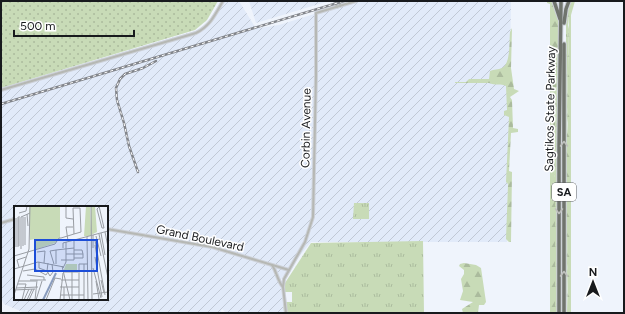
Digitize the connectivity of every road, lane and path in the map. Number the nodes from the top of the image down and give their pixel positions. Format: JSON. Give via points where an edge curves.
{"nodes":[{"id":1,"x":223,"y":1,"type":"edge"},
{"id":2,"x":335,"y":1,"type":"edge"},
{"id":3,"x":339,"y":1,"type":"edge"},
{"id":4,"x":356,"y":1,"type":"edge"},
{"id":5,"x":554,"y":1,"type":"edge"},
{"id":6,"x":562,"y":1,"type":"edge"},
{"id":7,"x":569,"y":1,"type":"edge"},
{"id":8,"x":339,"y":6,"type":"junction"},
{"id":9,"x":564,"y":24,"type":"junction"},
{"id":10,"x":562,"y":41,"type":"junction"},
{"id":11,"x":1,"y":90,"type":"edge"},
{"id":12,"x":14,"y":219,"type":"edge"},
{"id":13,"x":1,"y":223,"type":"edge"},
{"id":14,"x":108,"y":229,"type":"edge"},
{"id":15,"x":272,"y":264,"type":"junction"},
{"id":16,"x":289,"y":270,"type":"junction"},
{"id":17,"x":283,"y":287,"type":"junction"},
{"id":18,"x":286,"y":313,"type":"edge"},
{"id":19,"x":559,"y":313,"type":"edge"},
{"id":20,"x":564,"y":313,"type":"edge"}],
"edges":[{"from":1,"to":11,"type":"street","via":[[210,23],[196,33]]},
{"from":2,"to":8,"type":"street"},
{"from":3,"to":8,"type":"street"},
{"from":4,"to":8,"type":"street"},
{"from":5,"to":10,"type":"highway","via":[[560,16]]},
{"from":6,"to":9,"type":"highway","name":"Sagtikos State Parkway","number":"SA"},
{"from":6,"to":10,"type":"highway","name":"Sagtikos State Parkway","number":"SA"},
{"from":7,"to":9,"type":"highway"},
{"from":8,"to":16,"type":"street","name":"Corbin Avenue","via":[[316,13],[313,217],[305,242]]},
{"from":20,"to":9,"type":"highway","name":"Sagtikos State Parkway","number":"SA","one_way":true},
{"from":10,"to":19,"type":"highway","name":"Sagtikos State Parkway","number":"SA","one_way":true,"via":[[558,149]]},
{"from":12,"to":13,"type":"street"},
{"from":14,"to":15,"type":"street","name":"Grand Boulevard","via":[[212,247]]},
{"from":15,"to":16,"type":"street","name":"Grand Boulevard"},
{"from":15,"to":17,"type":"street"},
{"from":16,"to":17,"type":"street","name":"Corbin Avenue"},
{"from":17,"to":18,"type":"street"}]}
